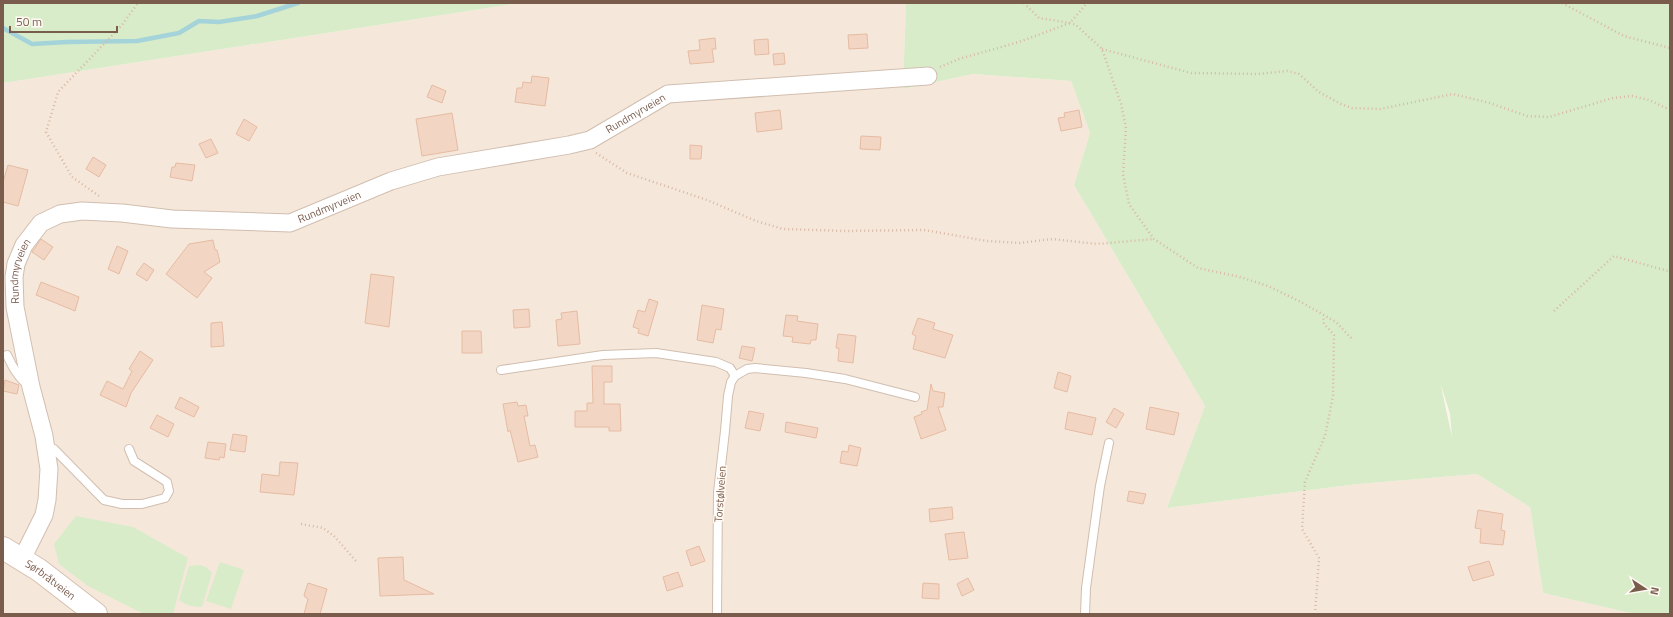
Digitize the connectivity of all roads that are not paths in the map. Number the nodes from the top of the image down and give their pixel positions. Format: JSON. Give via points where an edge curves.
{"nodes":[{"id":1,"x":928,"y":76,"type":"road end"},
{"id":2,"x":7,"y":355,"type":"dead end"},
{"id":3,"x":501,"y":370,"type":"dead end"},
{"id":4,"x":735,"y":376,"type":"junction"},
{"id":5,"x":31,"y":387,"type":"junction"},
{"id":6,"x":915,"y":397,"type":"dead end"},
{"id":7,"x":1109,"y":443,"type":"dead end"},
{"id":8,"x":46,"y":446,"type":"junction"},
{"id":9,"x":129,"y":449,"type":"dead end"},
{"id":10,"x":3,"y":548,"type":"edge"},
{"id":11,"x":22,"y":559,"type":"junction"},
{"id":12,"x":96,"y":614,"type":"edge"},
{"id":13,"x":717,"y":614,"type":"edge"},
{"id":14,"x":1085,"y":614,"type":"edge"}],
"edges":[{"from":1,"to":5,"type":"street","name":"Rundmyrveien","via":[[668,94],[590,140],[419,172],[290,223],[188,220],[82,211],[60,214],[41,224],[24,245],[16,264],[13,291]]},
{"from":2,"to":5,"type":"lane","via":[[20,378]]},
{"from":3,"to":4,"type":"lane","via":[[602,355],[656,353],[716,362],[730,368]]},
{"from":4,"to":6,"type":"lane","via":[[747,369],[756,368],[806,373],[866,383]]},
{"from":4,"to":13,"type":"lane","name":"Torstølveien","via":[[728,396],[718,492]]},
{"from":5,"to":8,"type":"street","name":"Rundmyrveien"},
{"from":7,"to":14,"type":"lane","via":[[1100,486],[1086,588]]},
{"from":8,"to":9,"type":"lane","via":[[54,449],[104,500],[132,505],[152,503],[165,498],[170,491],[167,482],[134,461]]},
{"from":8,"to":11,"type":"street","name":"Rundmyrveien","via":[[49,469],[44,515]]},
{"from":10,"to":11,"type":"street","name":"Sørbråtveien"},
{"from":11,"to":12,"type":"street","name":"Sørbråtveien"}]}
